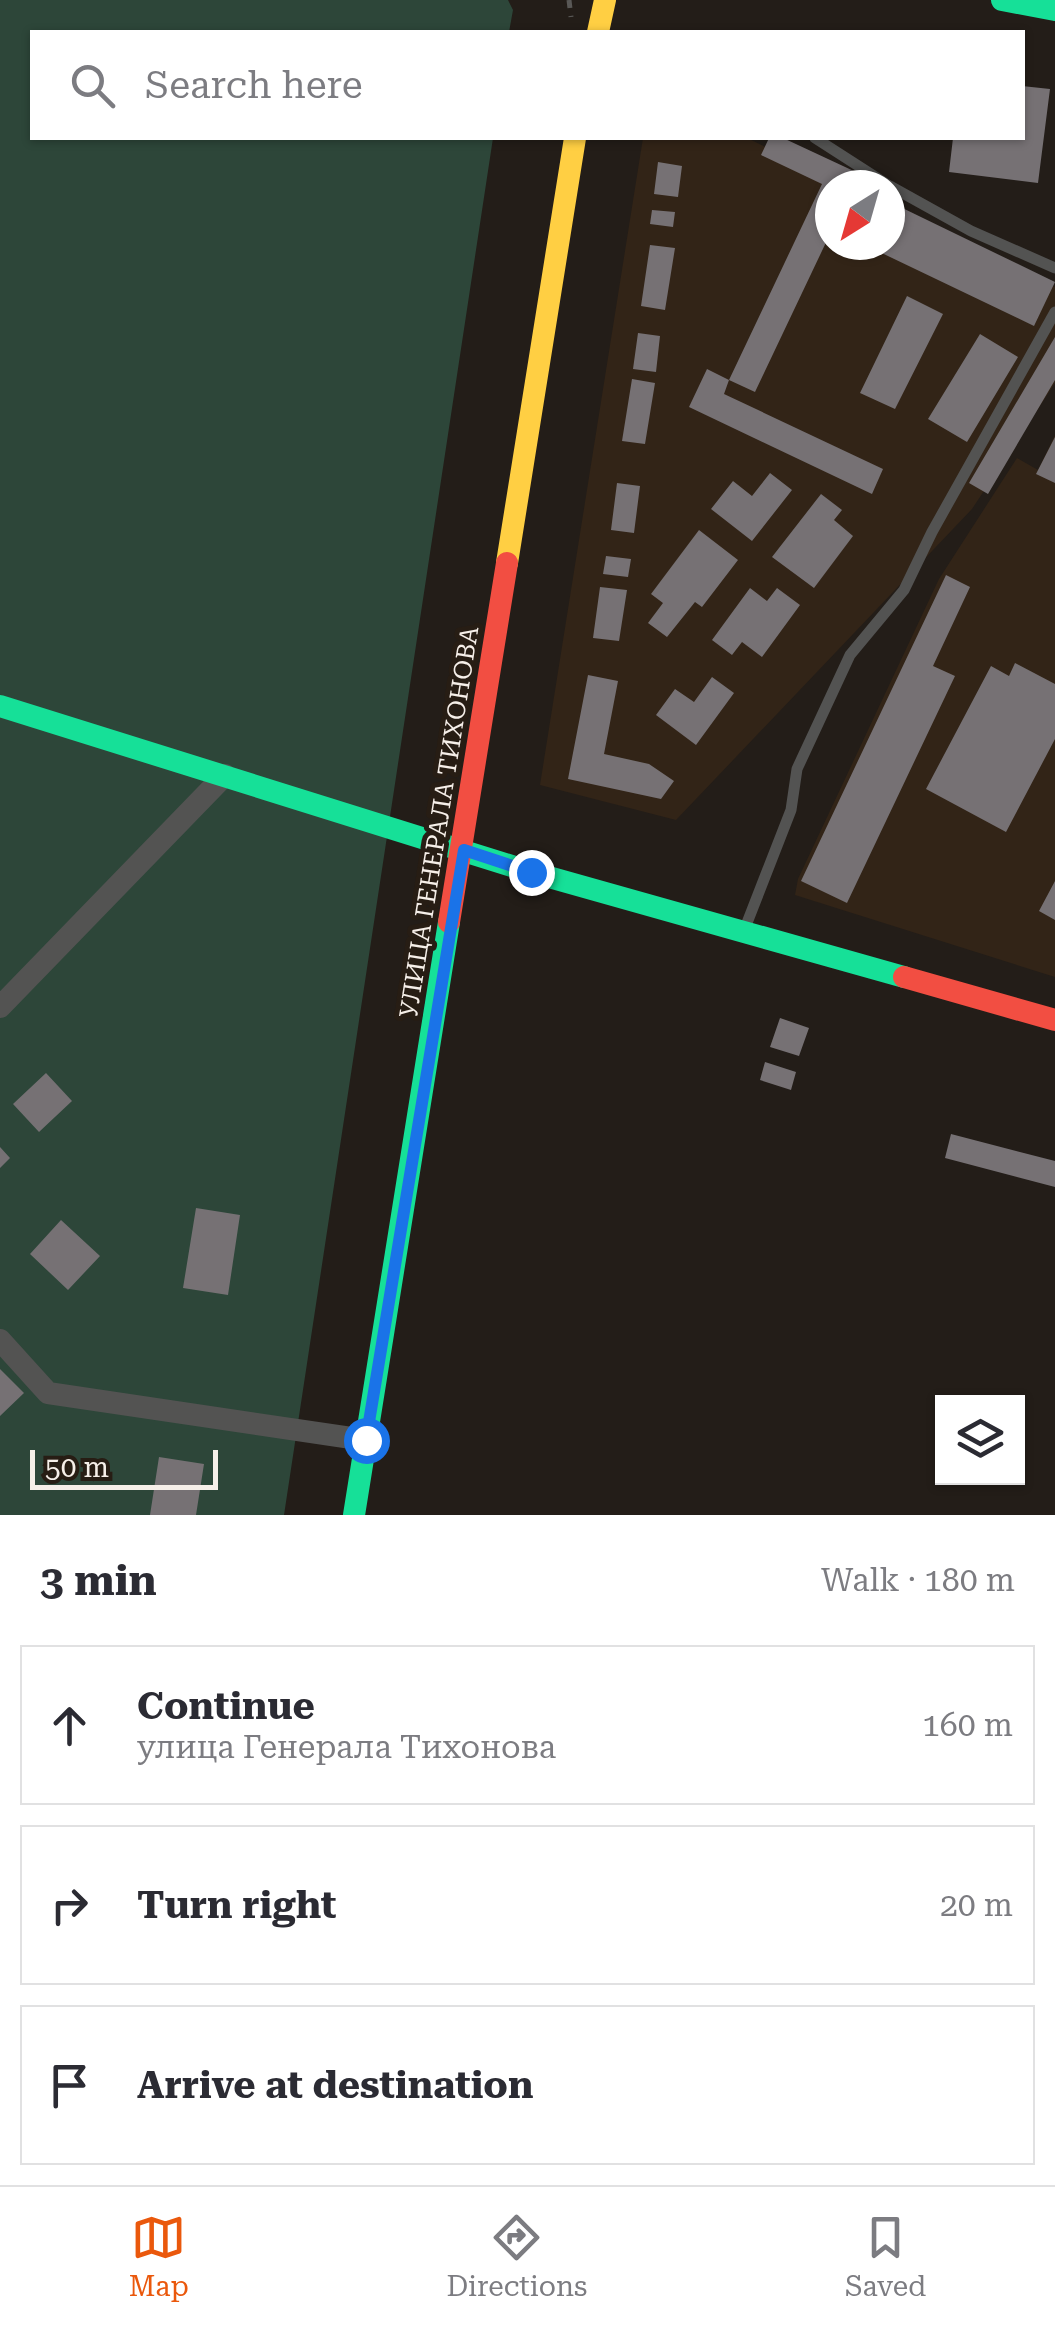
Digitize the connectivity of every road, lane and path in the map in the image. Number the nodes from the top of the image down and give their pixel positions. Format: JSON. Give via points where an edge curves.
{"nodes":[{"id":1,"x":605,"y":0,"type":"edge"},
{"id":2,"x":1002,"y":0,"type":"edge"},
{"id":3,"x":1055,"y":10,"type":"edge"},
{"id":4,"x":598,"y":30,"type":"edge"},
{"id":5,"x":576,"y":140,"type":"edge"},
{"id":6,"x":818,"y":140,"type":"edge"},
{"id":7,"x":864,"y":170,"type":"edge"},
{"id":8,"x":905,"y":195,"type":"edge"},
{"id":9,"x":1055,"y":268,"type":"edge"},
{"id":10,"x":1055,"y":312,"type":"edge"},
{"id":11,"x":0,"y":706,"type":"edge"},
{"id":12,"x":225,"y":775,"type":"junction"},
{"id":13,"x":464,"y":850,"type":"junction"},
{"id":14,"x":744,"y":932,"type":"junction"},
{"id":15,"x":0,"y":1007,"type":"edge"},
{"id":16,"x":1055,"y":1020,"type":"edge"},
{"id":17,"x":0,"y":1340,"type":"edge"},
{"id":18,"x":366,"y":1440,"type":"junction"},
{"id":19,"x":354,"y":1515,"type":"edge"}],
"edges":[{"from":1,"to":4,"type":"main road"},
{"from":2,"to":3,"type":"main road"},
{"from":5,"to":13,"type":"main road","name":"УЛИЦА ГЕНЕРАЛА ТИХОНОВА"},
{"from":6,"to":7,"type":"lane"},
{"from":8,"to":9,"type":"lane"},
{"from":10,"to":14,"type":"lane","via":[[904,590],[850,655],[796,770],[792,810]]},
{"from":11,"to":12,"type":"main road"},
{"from":12,"to":13,"type":"main road"},
{"from":12,"to":15,"type":"street"},
{"from":13,"to":14,"type":"main road"},
{"from":13,"to":18,"type":"main road","name":"УЛИЦА ГЕНЕРАЛА ТИХОНОВА"},
{"from":14,"to":16,"type":"main road"},
{"from":17,"to":18,"type":"street","via":[[48,1392]]},
{"from":18,"to":19,"type":"main road","name":"УЛИЦА ГЕНЕРАЛА ТИХОНОВА"}]}
